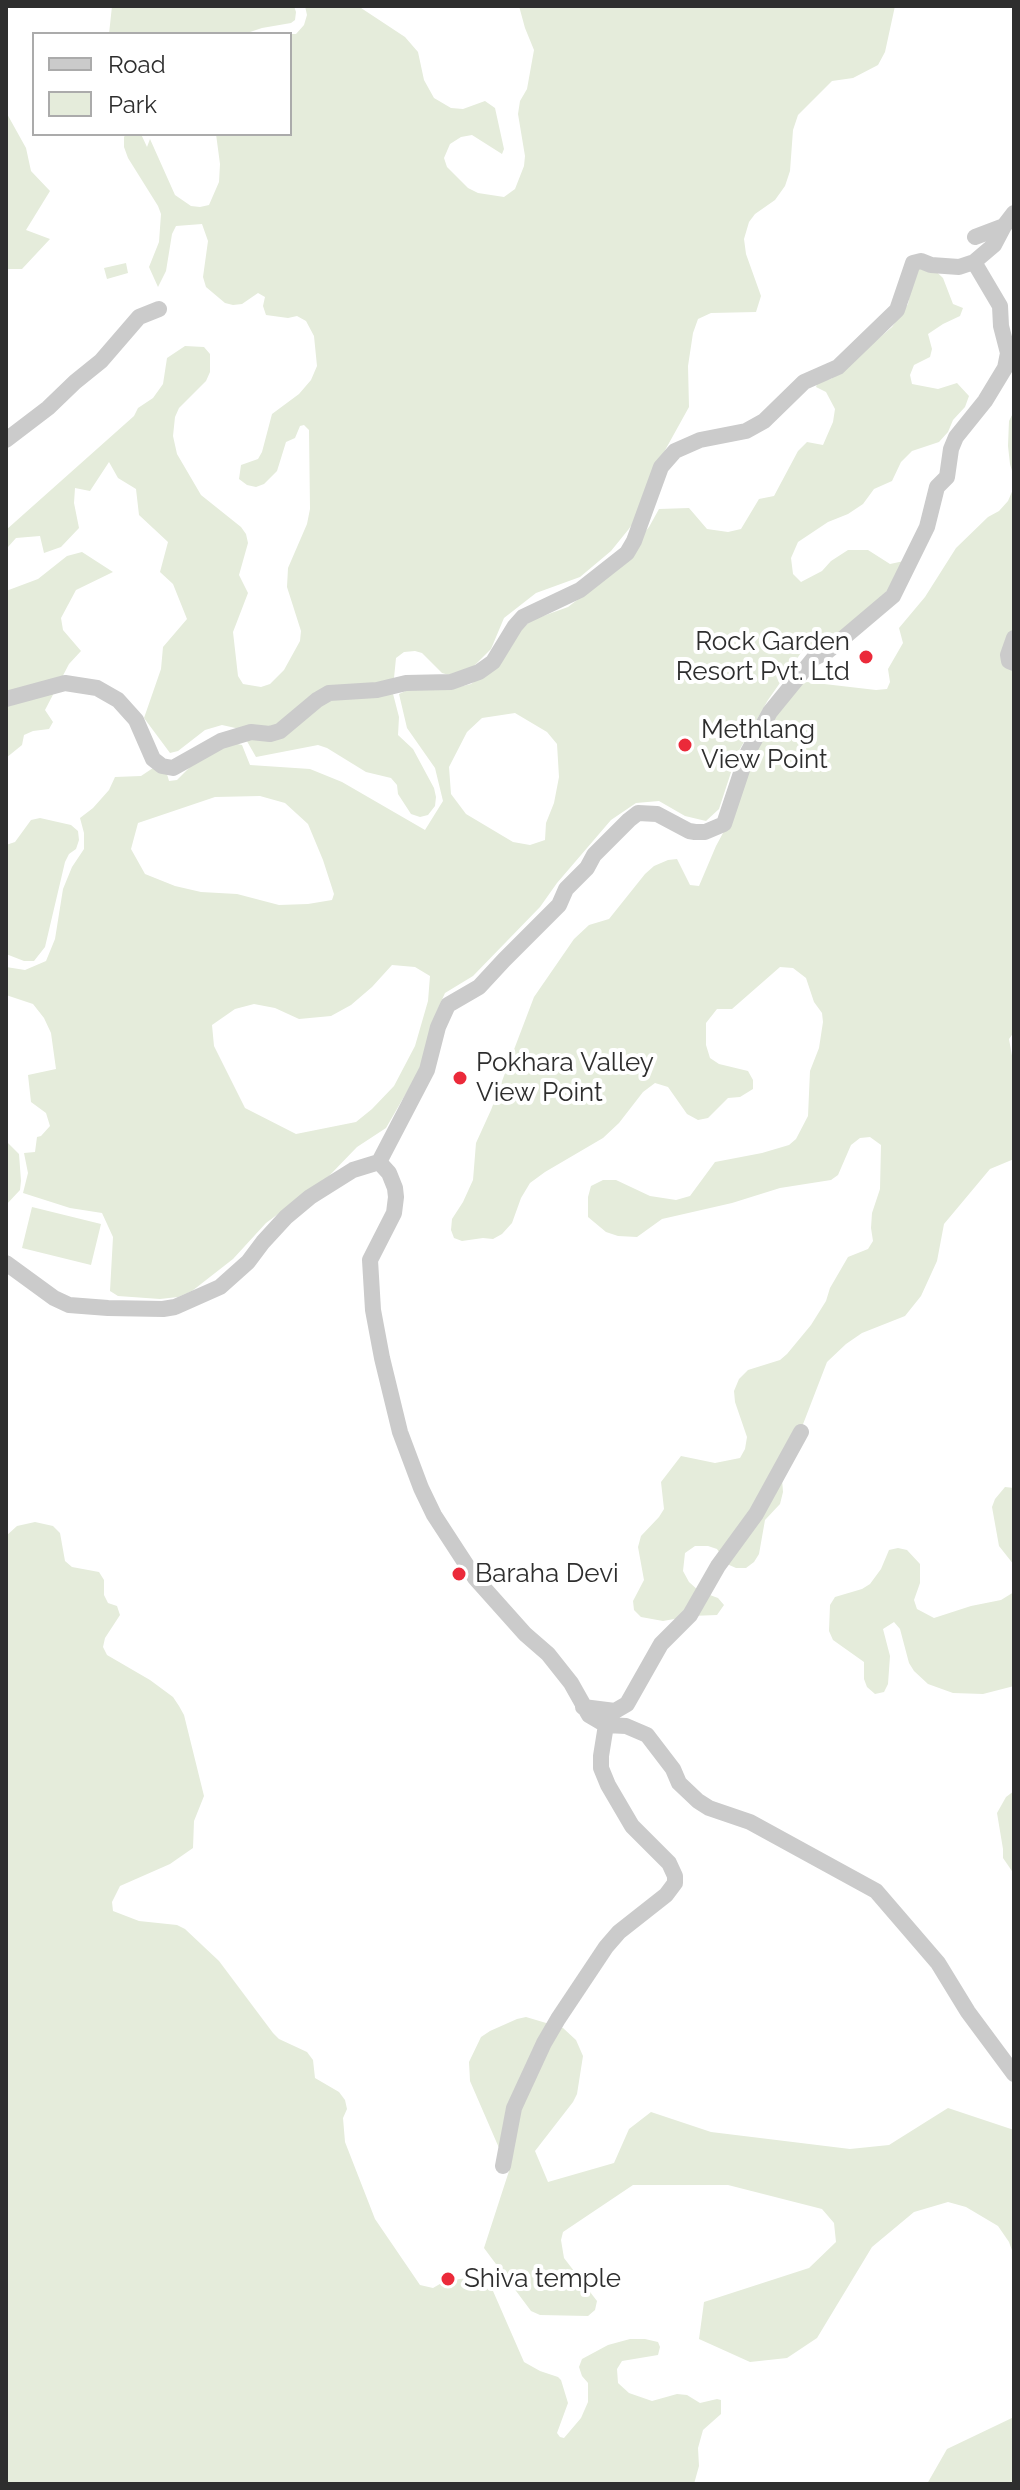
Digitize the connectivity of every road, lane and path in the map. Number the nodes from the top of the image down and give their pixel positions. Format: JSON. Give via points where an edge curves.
{"nodes":[{"id":1,"x":1009,"y":220,"type":"edge"},
{"id":2,"x":975,"y":237,"type":"dead end"},
{"id":3,"x":974,"y":262,"type":"junction"},
{"id":4,"x":159,"y":309,"type":"dead end"},
{"id":5,"x":6,"y":440,"type":"edge"},
{"id":6,"x":1014,"y":638,"type":"edge"},
{"id":7,"x":1014,"y":663,"type":"edge"},
{"id":8,"x":6,"y":699,"type":"edge"},
{"id":9,"x":379,"y":1162,"type":"junction"},
{"id":10,"x":6,"y":1263,"type":"edge"},
{"id":11,"x":801,"y":1432,"type":"dead end"},
{"id":12,"x":583,"y":1707,"type":"junction"},
{"id":13,"x":606,"y":1725,"type":"junction"},
{"id":14,"x":1014,"y":2074,"type":"edge"},
{"id":15,"x":503,"y":2166,"type":"dead end"}],
"edges":[{"from":1,"to":2,"type":"street"},
{"from":1,"to":3,"type":"street","via":[[994,245]]},
{"from":3,"to":8,"type":"street","via":[[959,267],[913,263],[897,310],[838,367],[804,382],[746,431],[675,451],[661,467],[627,553],[580,590],[523,617],[493,662],[479,672],[451,682],[329,693],[280,731],[221,741],[173,768],[153,759],[136,720],[118,700],[97,688],[65,683]]},
{"from":3,"to":9,"type":"street","via":[[1000,306],[1008,353],[1005,368],[956,437],[947,477],[937,487],[927,527],[893,596],[814,658],[770,712],[748,752],[724,824],[695,832],[657,814],[638,813],[594,855],[559,905],[479,987],[448,1005],[427,1070]]},
{"from":4,"to":5,"type":"street","via":[[139,317],[101,361]]},
{"from":6,"to":7,"type":"street","via":[[1008,655]]},
{"from":9,"to":10,"type":"street","via":[[353,1170],[310,1197],[220,1287],[175,1307],[69,1305]]},
{"from":9,"to":12,"type":"street","via":[[389,1173],[396,1197],[394,1213],[370,1260],[373,1310],[404,1444],[434,1515],[475,1578],[548,1654]]},
{"from":11,"to":12,"type":"street","via":[[756,1514],[690,1615],[661,1644],[627,1704],[615,1711]]},
{"from":12,"to":13,"type":"street"},
{"from":13,"to":14,"type":"street","via":[[647,1735],[679,1783],[709,1808],[750,1822],[876,1891],[920,1939]]},
{"from":13,"to":15,"type":"street","via":[[601,1768],[608,1785],[632,1826],[669,1863],[675,1883],[606,1947],[558,2019],[514,2108]]}]}
